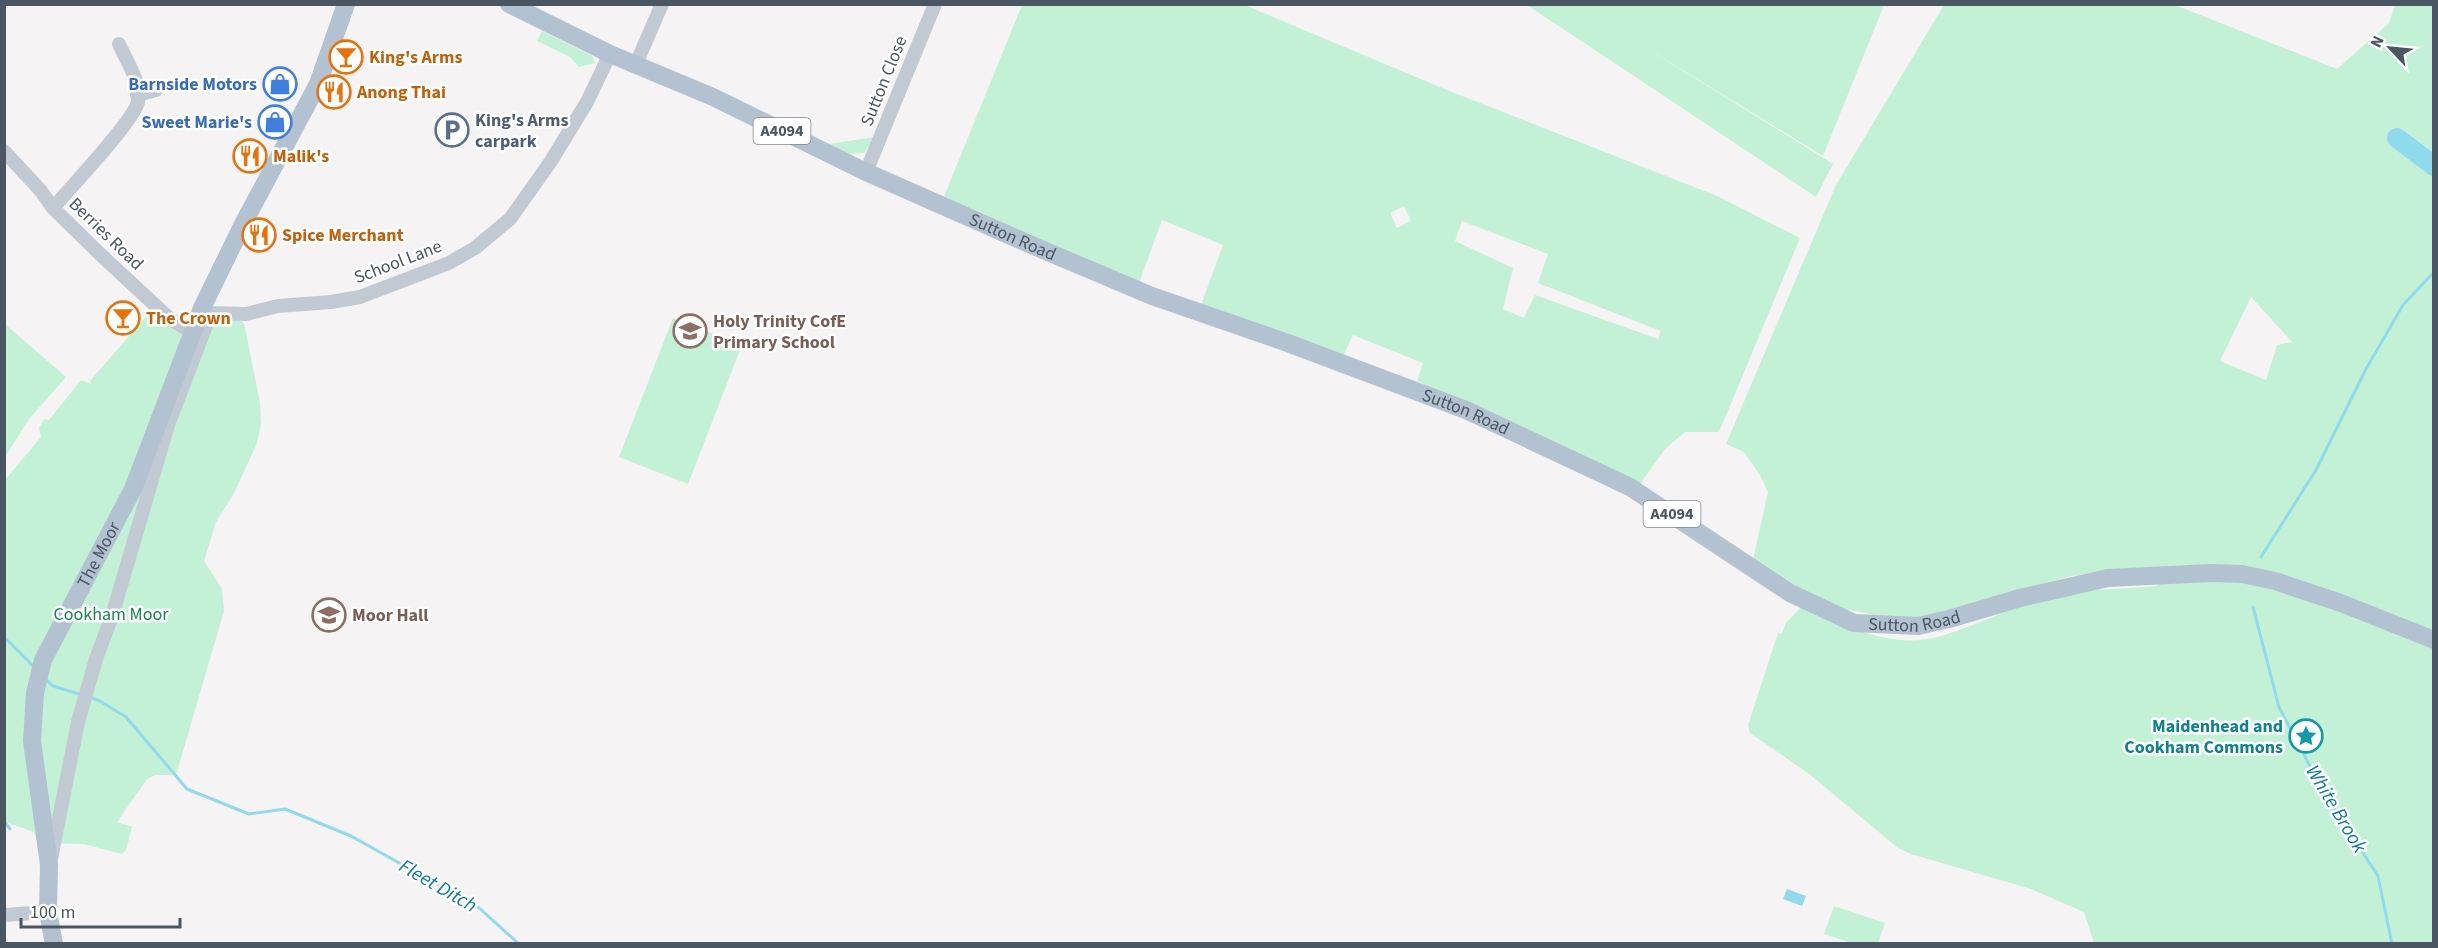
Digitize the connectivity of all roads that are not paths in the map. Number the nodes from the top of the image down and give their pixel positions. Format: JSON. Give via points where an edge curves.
{"nodes":[{"id":1,"x":346,"y":4,"type":"edge"},
{"id":2,"x":510,"y":4,"type":"edge"},
{"id":3,"x":662,"y":4,"type":"edge"},
{"id":4,"x":935,"y":4,"type":"edge"},
{"id":5,"x":118,"y":44,"type":"dead end"},
{"id":6,"x":610,"y":54,"type":"junction"},
{"id":7,"x":636,"y":64,"type":"junction"},
{"id":8,"x":156,"y":90,"type":"dead end"},
{"id":9,"x":137,"y":94,"type":"junction"},
{"id":10,"x":4,"y":151,"type":"edge"},
{"id":11,"x":866,"y":172,"type":"junction"},
{"id":12,"x":53,"y":208,"type":"junction"},
{"id":13,"x":207,"y":310,"type":"junction"},
{"id":14,"x":192,"y":332,"type":"junction"},
{"id":15,"x":2433,"y":640,"type":"edge"},
{"id":16,"x":49,"y":865,"type":"junction"},
{"id":17,"x":48,"y":912,"type":"junction"},
{"id":18,"x":4,"y":915,"type":"edge"},
{"id":19,"x":54,"y":944,"type":"edge"}],
"edges":[{"from":1,"to":13,"type":"main road","name":"The Moor","via":[[318,84],[243,224]]},
{"from":2,"to":6,"type":"main road","name":"Sutton Road","number":"A4094"},
{"from":3,"to":7,"type":"street"},
{"from":4,"to":11,"type":"street","name":"Sutton Close"},
{"from":5,"to":9,"type":"street","via":[[136,82]]},
{"from":6,"to":7,"type":"main road","name":"Sutton Road","number":"A4094"},
{"from":6,"to":13,"type":"street","name":"School Lane","via":[[586,102],[510,219],[475,248],[449,263],[360,297],[278,306],[246,314]]},
{"from":7,"to":11,"type":"main road","name":"Sutton Road","number":"A4094"},
{"from":8,"to":9,"type":"street"},
{"from":9,"to":12,"type":"street","via":[[138,101],[128,120]]},
{"from":10,"to":12,"type":"street","name":"Berries Road"},
{"from":11,"to":15,"type":"main road","name":"Sutton Road","number":"A4094","via":[[1152,296],[1466,410],[1630,487],[1790,593],[1854,623],[1918,626],[2108,578],[2222,573],[2276,581]]},
{"from":12,"to":14,"type":"street","name":"Berries Road","via":[[170,319]]},
{"from":13,"to":14,"type":"main road","name":"The Moor"},
{"from":13,"to":16,"type":"street","via":[[78,722]]},
{"from":14,"to":16,"type":"main road","name":"The Moor","via":[[133,489],[43,660],[35,693],[32,741]]},
{"from":16,"to":17,"type":"main road","name":"The Moor"},
{"from":17,"to":18,"type":"street"},
{"from":17,"to":19,"type":"main road","name":"The Moor"}]}
